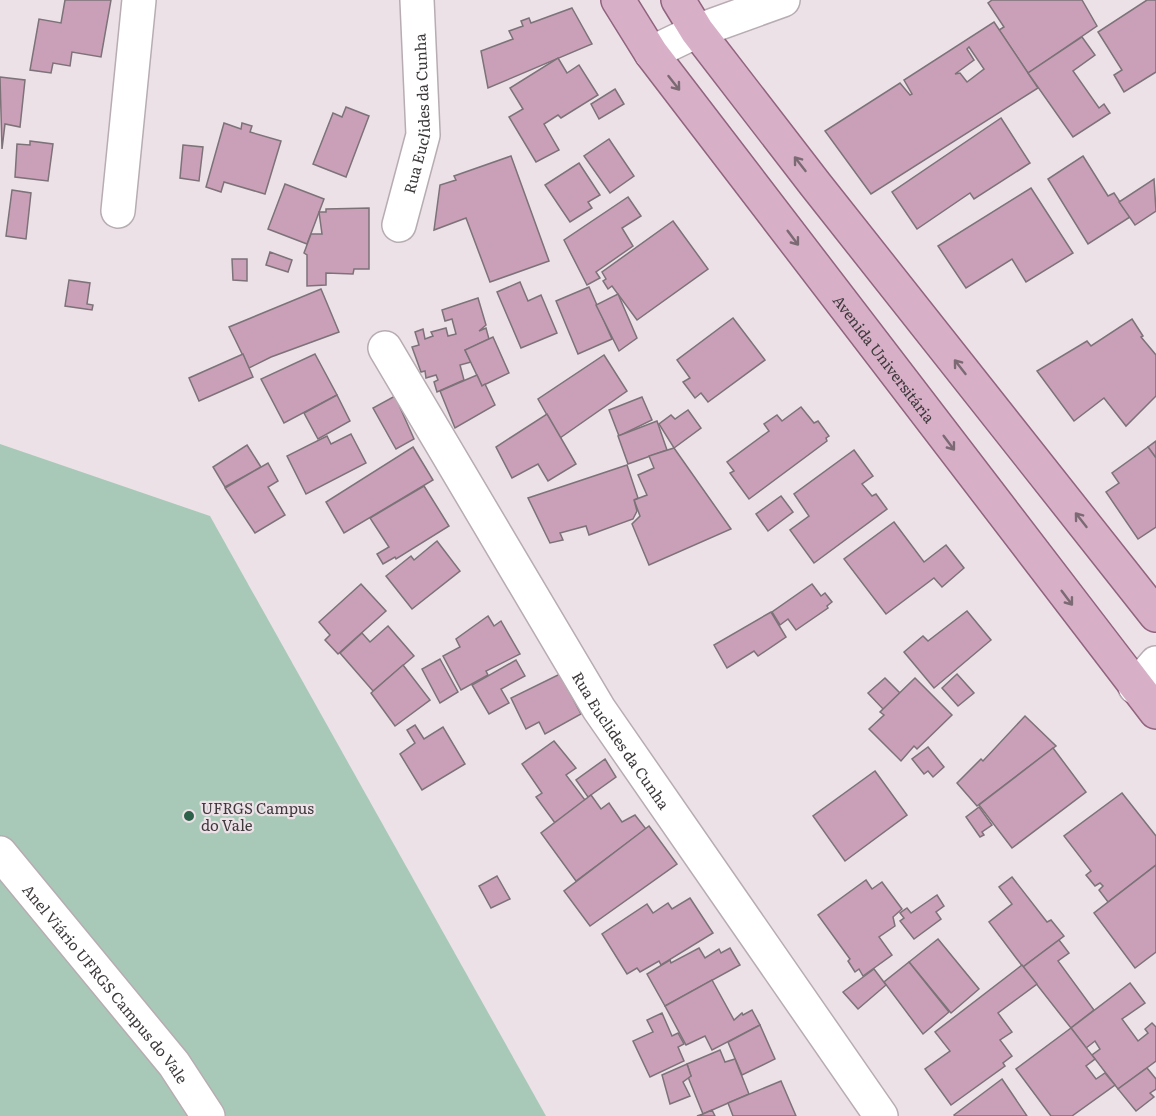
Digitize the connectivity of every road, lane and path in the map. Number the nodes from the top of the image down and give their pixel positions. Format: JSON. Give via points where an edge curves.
{"nodes":[{"id":1,"x":139,"y":0,"type":"edge"},
{"id":2,"x":417,"y":0,"type":"edge"},
{"id":3,"x":618,"y":0,"type":"edge"},
{"id":4,"x":678,"y":0,"type":"edge"},
{"id":5,"x":783,"y":0,"type":"edge"},
{"id":6,"x":697,"y":31,"type":"junction"},
{"id":7,"x":651,"y":53,"type":"junction"},
{"id":8,"x":118,"y":211,"type":"dead end"},
{"id":9,"x":399,"y":225,"type":"dead end"},
{"id":10,"x":386,"y":348,"type":"dead end"},
{"id":11,"x":1156,"y":615,"type":"edge"},
{"id":12,"x":1146,"y":675,"type":"edge"},
{"id":13,"x":1156,"y":712,"type":"edge"},
{"id":14,"x":0,"y":853,"type":"edge"},
{"id":15,"x":208,"y":1116,"type":"edge"},
{"id":16,"x":881,"y":1116,"type":"edge"}],
"edges":[{"from":1,"to":8,"type":"street"},
{"from":2,"to":9,"type":"street","name":"Rua Euclides da Cunha","via":[[423,135]]},
{"from":3,"to":7,"type":"main road","name":"Avenida Universitária"},
{"from":4,"to":6,"type":"main road"},
{"from":5,"to":6,"type":"street"},
{"from":6,"to":7,"type":"street"},
{"from":11,"to":6,"type":"main road","one_way":true},
{"from":7,"to":12,"type":"main road","name":"Avenida Universitária","one_way":true},
{"from":10,"to":16,"type":"street","name":"Rua Euclides da Cunha","via":[[599,709]]},
{"from":12,"to":13,"type":"main road","name":"Avenida Universitária"},
{"from":14,"to":15,"type":"street","name":"Anel Viário UFRGS Campus do Vale","via":[[174,1064]]}]}
